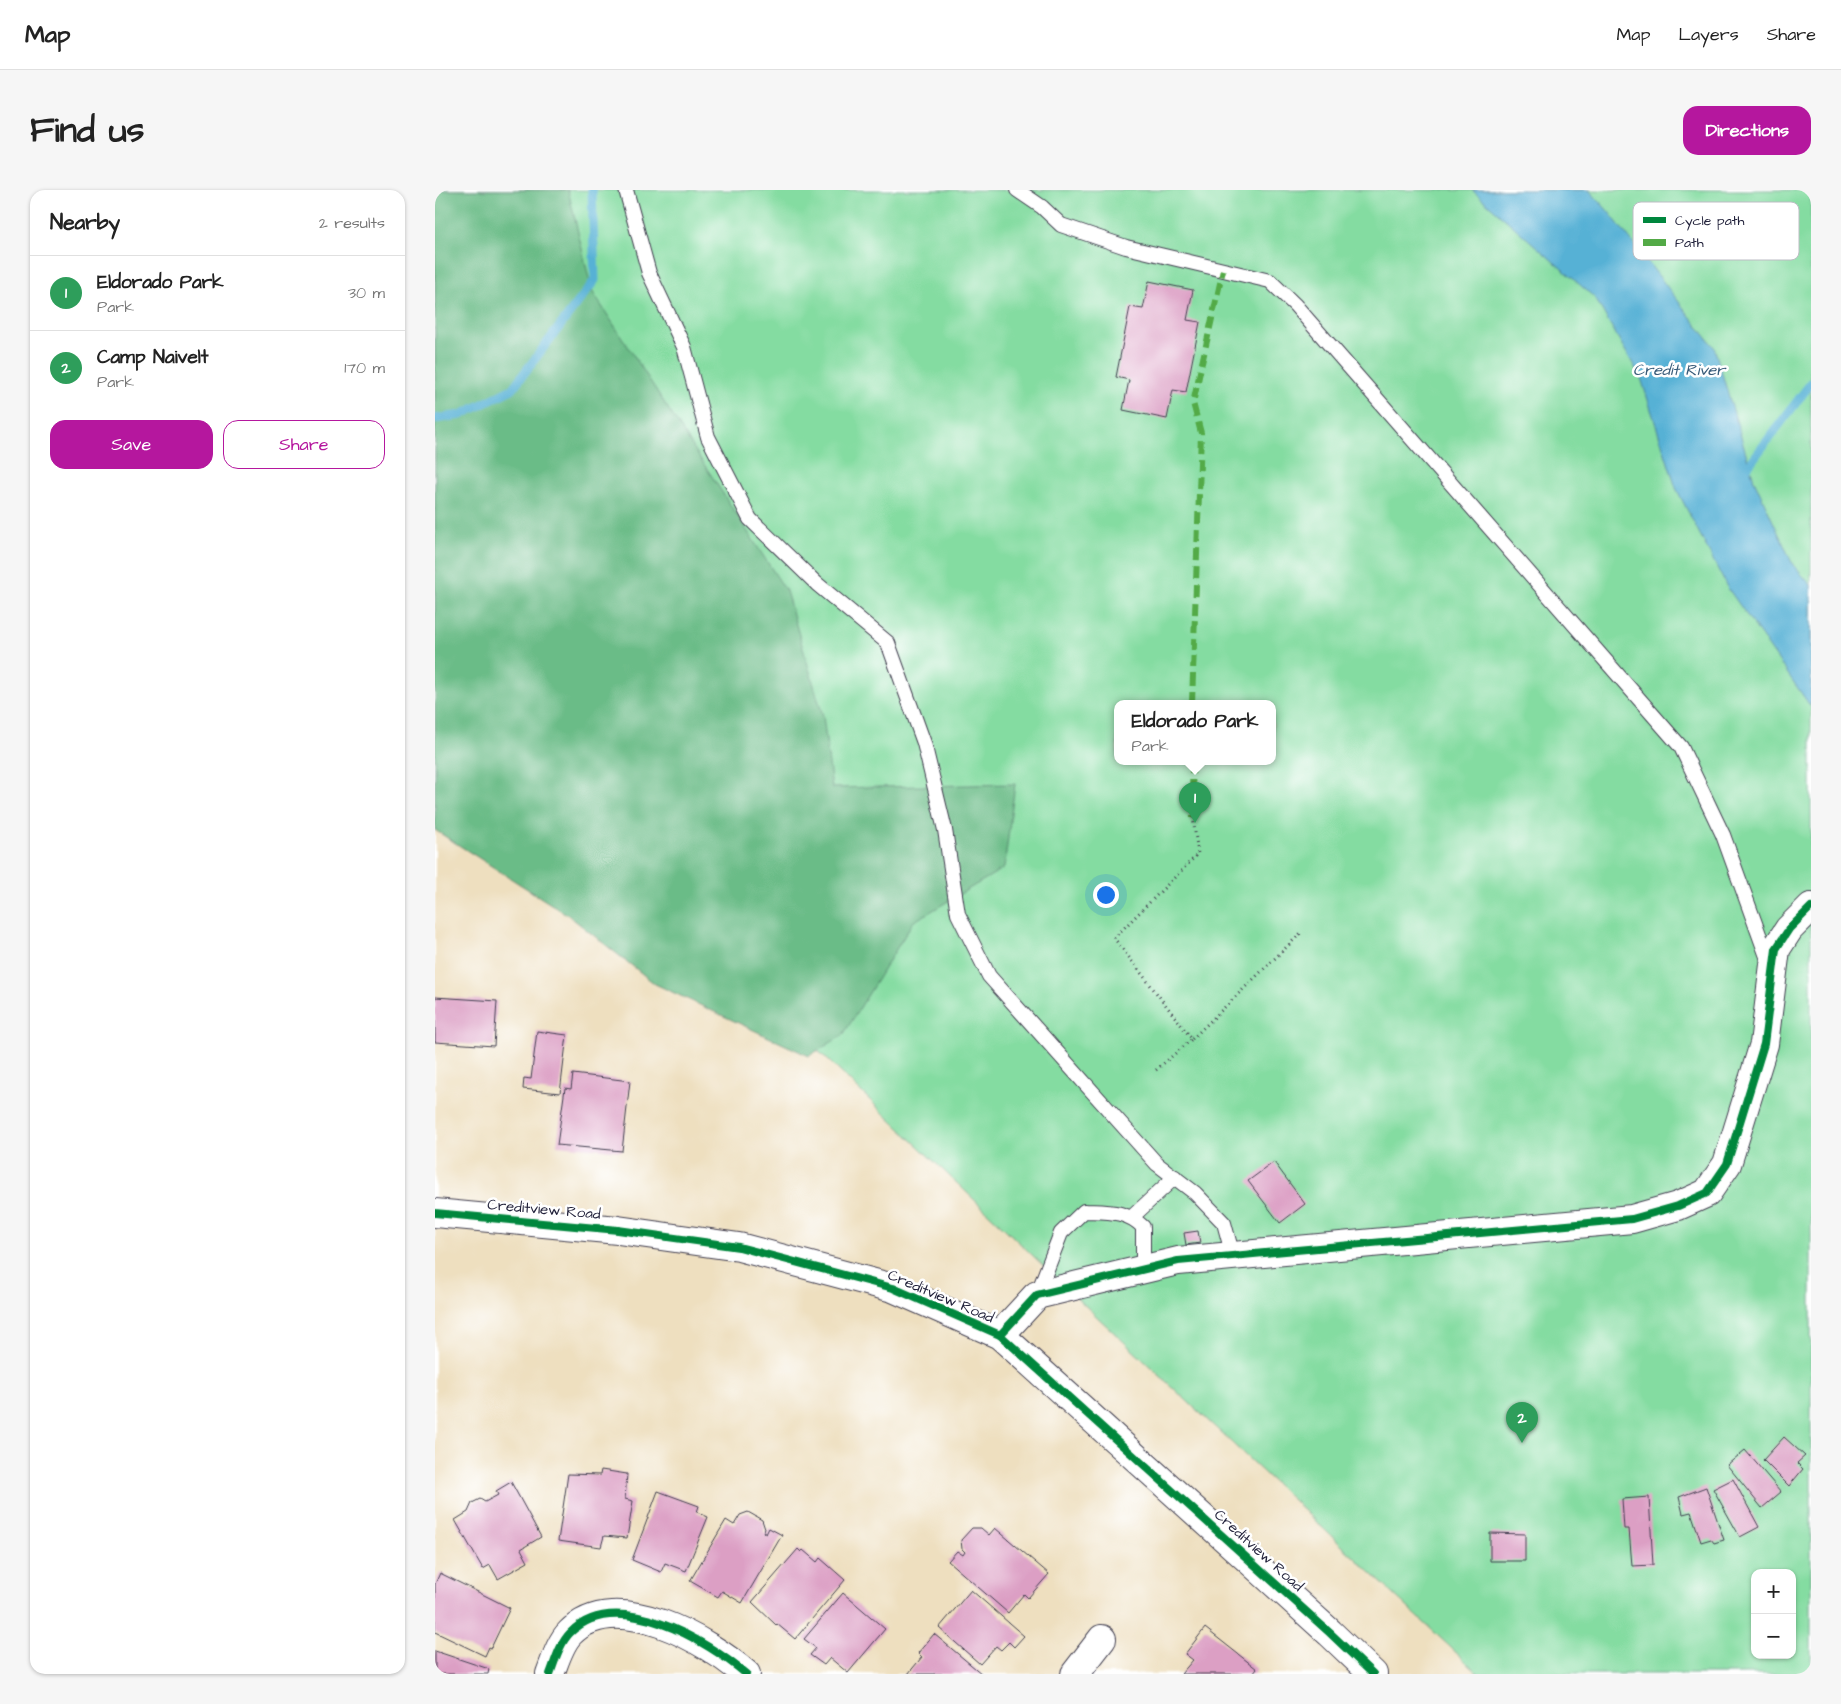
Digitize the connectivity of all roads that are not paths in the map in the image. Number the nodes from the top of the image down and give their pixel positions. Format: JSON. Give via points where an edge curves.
{"nodes":[{"id":1,"x":626,"y":190,"type":"edge"},
{"id":2,"x":1017,"y":190,"type":"edge"},
{"id":3,"x":1811,"y":907,"type":"edge"},
{"id":4,"x":1772,"y":970,"type":"junction"},
{"id":5,"x":1175,"y":1177,"type":"junction"},
{"id":6,"x":435,"y":1213,"type":"edge"},
{"id":7,"x":1133,"y":1217,"type":"junction"},
{"id":8,"x":1233,"y":1256,"type":"junction"},
{"id":9,"x":1143,"y":1269,"type":"junction"},
{"id":10,"x":1037,"y":1295,"type":"junction"},
{"id":11,"x":1000,"y":1335,"type":"junction"},
{"id":12,"x":1103,"y":1639,"type":"dead end"},
{"id":13,"x":550,"y":1674,"type":"edge"},
{"id":14,"x":746,"y":1674,"type":"edge"},
{"id":15,"x":1075,"y":1674,"type":"edge"},
{"id":16,"x":1373,"y":1674,"type":"edge"}],
"edges":[{"from":1,"to":5,"type":"lane","via":[[649,273],[684,347],[708,438],[750,518],[817,584],[888,643],[924,743],[945,830],[958,914],[989,976],[1157,1164]]},
{"from":2,"to":4,"type":"lane","via":[[1042,206],[1061,225],[1126,247],[1270,281],[1295,306],[1681,747],[1723,835]]},
{"from":3,"to":4,"type":"street","via":[[1789,929],[1776,949]]},
{"from":4,"to":8,"type":"street","via":[[1764,1044],[1727,1164],[1707,1193],[1678,1206],[1632,1218]]},
{"from":5,"to":7,"type":"lane"},
{"from":5,"to":8,"type":"lane","via":[[1224,1223]]},
{"from":6,"to":11,"type":"street","name":"Creditview Road","via":[[618,1230],[739,1246],[893,1288]]},
{"from":7,"to":9,"type":"lane","via":[[1143,1227]]},
{"from":7,"to":10,"type":"lane","via":[[1084,1211],[1061,1233]]},
{"from":8,"to":9,"type":"street","via":[[1178,1261]]},
{"from":9,"to":10,"type":"street"},
{"from":10,"to":11,"type":"street"},
{"from":11,"to":16,"type":"street","name":"Creditview Road"},
{"from":12,"to":15,"type":"street"},
{"from":13,"to":14,"type":"street","via":[[559,1649],[570,1633],[586,1622],[609,1615],[634,1616],[667,1625],[709,1646]]}]}
